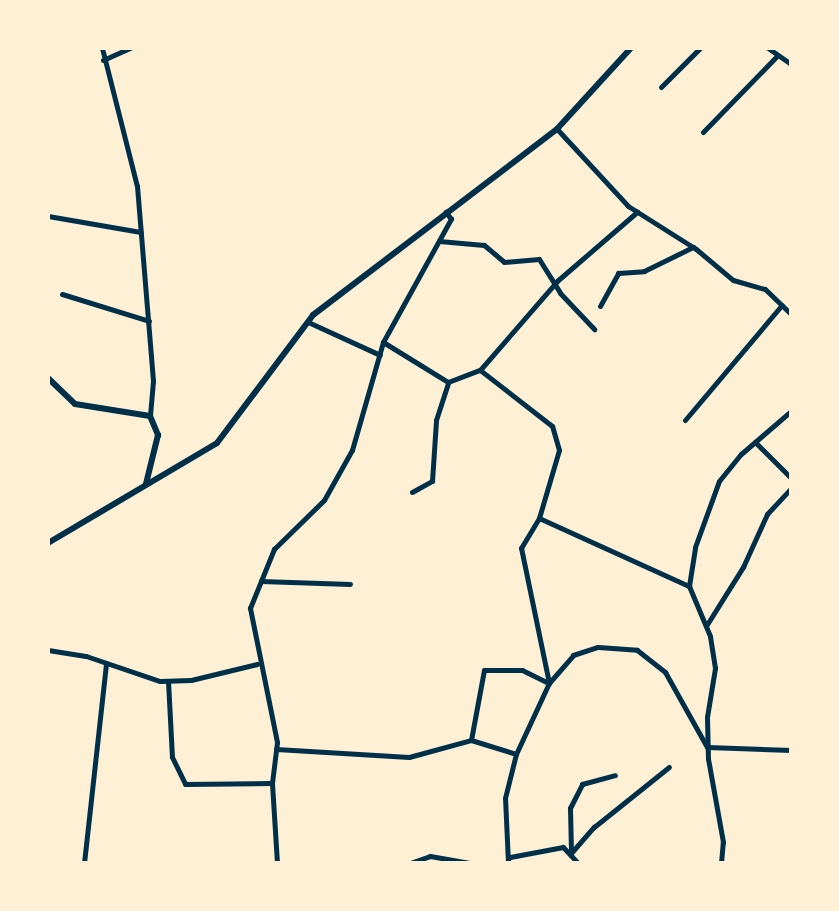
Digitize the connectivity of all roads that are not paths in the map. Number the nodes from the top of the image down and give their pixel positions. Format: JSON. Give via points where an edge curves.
{"nodes":[{"id":1,"x":102,"y":48,"type":"edge"},
{"id":2,"x":130,"y":48,"type":"edge"},
{"id":3,"x":631,"y":48,"type":"edge"},
{"id":4,"x":700,"y":48,"type":"edge"},
{"id":5,"x":768,"y":48,"type":"edge"},
{"id":6,"x":777,"y":56,"type":"junction"},
{"id":7,"x":103,"y":60,"type":"junction"},
{"id":8,"x":791,"y":64,"type":"edge"},
{"id":9,"x":661,"y":87,"type":"dead end"},
{"id":10,"x":557,"y":129,"type":"junction"},
{"id":11,"x":703,"y":132,"type":"dead end"},
{"id":12,"x":446,"y":212,"type":"junction"},
{"id":13,"x":637,"y":212,"type":"junction"},
{"id":14,"x":48,"y":216,"type":"edge"},
{"id":15,"x":141,"y":232,"type":"junction"},
{"id":16,"x":439,"y":241,"type":"junction"},
{"id":17,"x":694,"y":247,"type":"junction"},
{"id":18,"x":557,"y":281,"type":"junction"},
{"id":19,"x":62,"y":294,"type":"dead end"},
{"id":20,"x":782,"y":305,"type":"junction"},
{"id":21,"x":600,"y":306,"type":"dead end"},
{"id":22,"x":791,"y":314,"type":"edge"},
{"id":23,"x":149,"y":321,"type":"junction"},
{"id":24,"x":308,"y":322,"type":"junction"},
{"id":25,"x":594,"y":329,"type":"dead end"},
{"id":26,"x":383,"y":342,"type":"junction"},
{"id":27,"x":380,"y":355,"type":"junction"},
{"id":28,"x":480,"y":370,"type":"junction"},
{"id":29,"x":48,"y":378,"type":"edge"},
{"id":30,"x":448,"y":382,"type":"junction"},
{"id":31,"x":791,"y":411,"type":"edge"},
{"id":32,"x":150,"y":416,"type":"junction"},
{"id":33,"x":685,"y":420,"type":"dead end"},
{"id":34,"x":754,"y":442,"type":"junction"},
{"id":35,"x":791,"y":478,"type":"edge"},
{"id":36,"x":146,"y":484,"type":"junction"},
{"id":37,"x":791,"y":488,"type":"edge"},
{"id":38,"x":412,"y":492,"type":"dead end"},
{"id":39,"x":539,"y":518,"type":"junction"},
{"id":40,"x":48,"y":543,"type":"edge"},
{"id":41,"x":261,"y":581,"type":"junction"},
{"id":42,"x":350,"y":584,"type":"dead end"},
{"id":43,"x":689,"y":586,"type":"junction"},
{"id":44,"x":705,"y":627,"type":"junction"},
{"id":45,"x":48,"y":650,"type":"edge"},
{"id":46,"x":106,"y":663,"type":"junction"},
{"id":47,"x":257,"y":664,"type":"junction"},
{"id":48,"x":168,"y":681,"type":"junction"},
{"id":49,"x":549,"y":683,"type":"junction"},
{"id":50,"x":471,"y":740,"type":"junction"},
{"id":51,"x":707,"y":747,"type":"junction"},
{"id":52,"x":276,"y":749,"type":"junction"},
{"id":53,"x":791,"y":750,"type":"edge"},
{"id":54,"x":516,"y":754,"type":"junction"},
{"id":55,"x":669,"y":767,"type":"dead end"},
{"id":56,"x":615,"y":775,"type":"dead end"},
{"id":57,"x":272,"y":783,"type":"junction"},
{"id":58,"x":571,"y":853,"type":"junction"},
{"id":59,"x":509,"y":860,"type":"edge"},
{"id":60,"x":84,"y":863,"type":"edge"},
{"id":61,"x":277,"y":863,"type":"edge"},
{"id":62,"x":410,"y":863,"type":"edge"},
{"id":63,"x":468,"y":863,"type":"edge"},
{"id":64,"x":578,"y":863,"type":"edge"},
{"id":65,"x":721,"y":863,"type":"edge"}],
"edges":[{"from":1,"to":7,"type":"street"},
{"from":2,"to":7,"type":"street"},
{"from":3,"to":10,"type":"street"},
{"from":4,"to":9,"type":"street"},
{"from":5,"to":6,"type":"street"},
{"from":6,"to":8,"type":"street"},
{"from":6,"to":11,"type":"street"},
{"from":7,"to":15,"type":"street","via":[[137,186]]},
{"from":10,"to":12,"type":"street"},
{"from":10,"to":13,"type":"street"},
{"from":12,"to":16,"type":"street","via":[[451,219]]},
{"from":12,"to":24,"type":"street"},
{"from":13,"to":17,"type":"street"},
{"from":13,"to":18,"type":"street"},
{"from":14,"to":15,"type":"street"},
{"from":15,"to":23,"type":"street"},
{"from":16,"to":18,"type":"street","via":[[484,245],[504,262],[539,259]]},
{"from":16,"to":26,"type":"street"},
{"from":17,"to":20,"type":"street","via":[[733,280],[765,289]]},
{"from":17,"to":21,"type":"street","via":[[644,271],[618,273]]},
{"from":18,"to":25,"type":"street","via":[[560,293]]},
{"from":18,"to":28,"type":"street"},
{"from":19,"to":23,"type":"street"},
{"from":20,"to":22,"type":"street"},
{"from":20,"to":33,"type":"street"},
{"from":23,"to":32,"type":"street"},
{"from":24,"to":27,"type":"street"},
{"from":24,"to":36,"type":"street","via":[[217,443]]},
{"from":26,"to":27,"type":"street"},
{"from":26,"to":30,"type":"street"},
{"from":27,"to":41,"type":"street","via":[[352,450],[324,500],[274,549]]},
{"from":28,"to":30,"type":"street"},
{"from":28,"to":39,"type":"street","via":[[558,436],[559,450]]},
{"from":29,"to":32,"type":"street","via":[[75,404]]},
{"from":30,"to":38,"type":"street","via":[[436,420],[432,481]]},
{"from":31,"to":34,"type":"street"},
{"from":32,"to":36,"type":"street","via":[[158,435]]},
{"from":34,"to":35,"type":"street"},
{"from":34,"to":43,"type":"street","via":[[719,481],[695,547]]},
{"from":36,"to":40,"type":"street"},
{"from":37,"to":44,"type":"street","via":[[767,514],[743,567]]},
{"from":39,"to":43,"type":"street"},
{"from":39,"to":49,"type":"street","via":[[521,548]]},
{"from":41,"to":42,"type":"street"},
{"from":41,"to":47,"type":"street","via":[[250,608]]},
{"from":43,"to":44,"type":"street"},
{"from":44,"to":51,"type":"street","via":[[715,668]]},
{"from":45,"to":46,"type":"street"},
{"from":46,"to":48,"type":"street"},
{"from":46,"to":60,"type":"street"},
{"from":47,"to":48,"type":"street"},
{"from":47,"to":52,"type":"street"},
{"from":48,"to":57,"type":"street","via":[[172,757],[185,784]]},
{"from":49,"to":50,"type":"street","via":[[522,670],[484,670]]},
{"from":49,"to":51,"type":"street","via":[[573,655],[598,647],[637,650],[665,672]]},
{"from":49,"to":54,"type":"street"},
{"from":50,"to":52,"type":"street","via":[[409,757]]},
{"from":50,"to":54,"type":"street"},
{"from":51,"to":53,"type":"street"},
{"from":51,"to":65,"type":"street","via":[[723,842]]},
{"from":52,"to":57,"type":"street"},
{"from":54,"to":59,"type":"street","via":[[505,798]]},
{"from":55,"to":58,"type":"street","via":[[594,827]]},
{"from":56,"to":58,"type":"street","via":[[582,784],[570,808]]},
{"from":57,"to":61,"type":"street"},
{"from":58,"to":59,"type":"street","via":[[563,847]]},
{"from":58,"to":64,"type":"street"},
{"from":62,"to":63,"type":"street","via":[[430,856]]}]}
